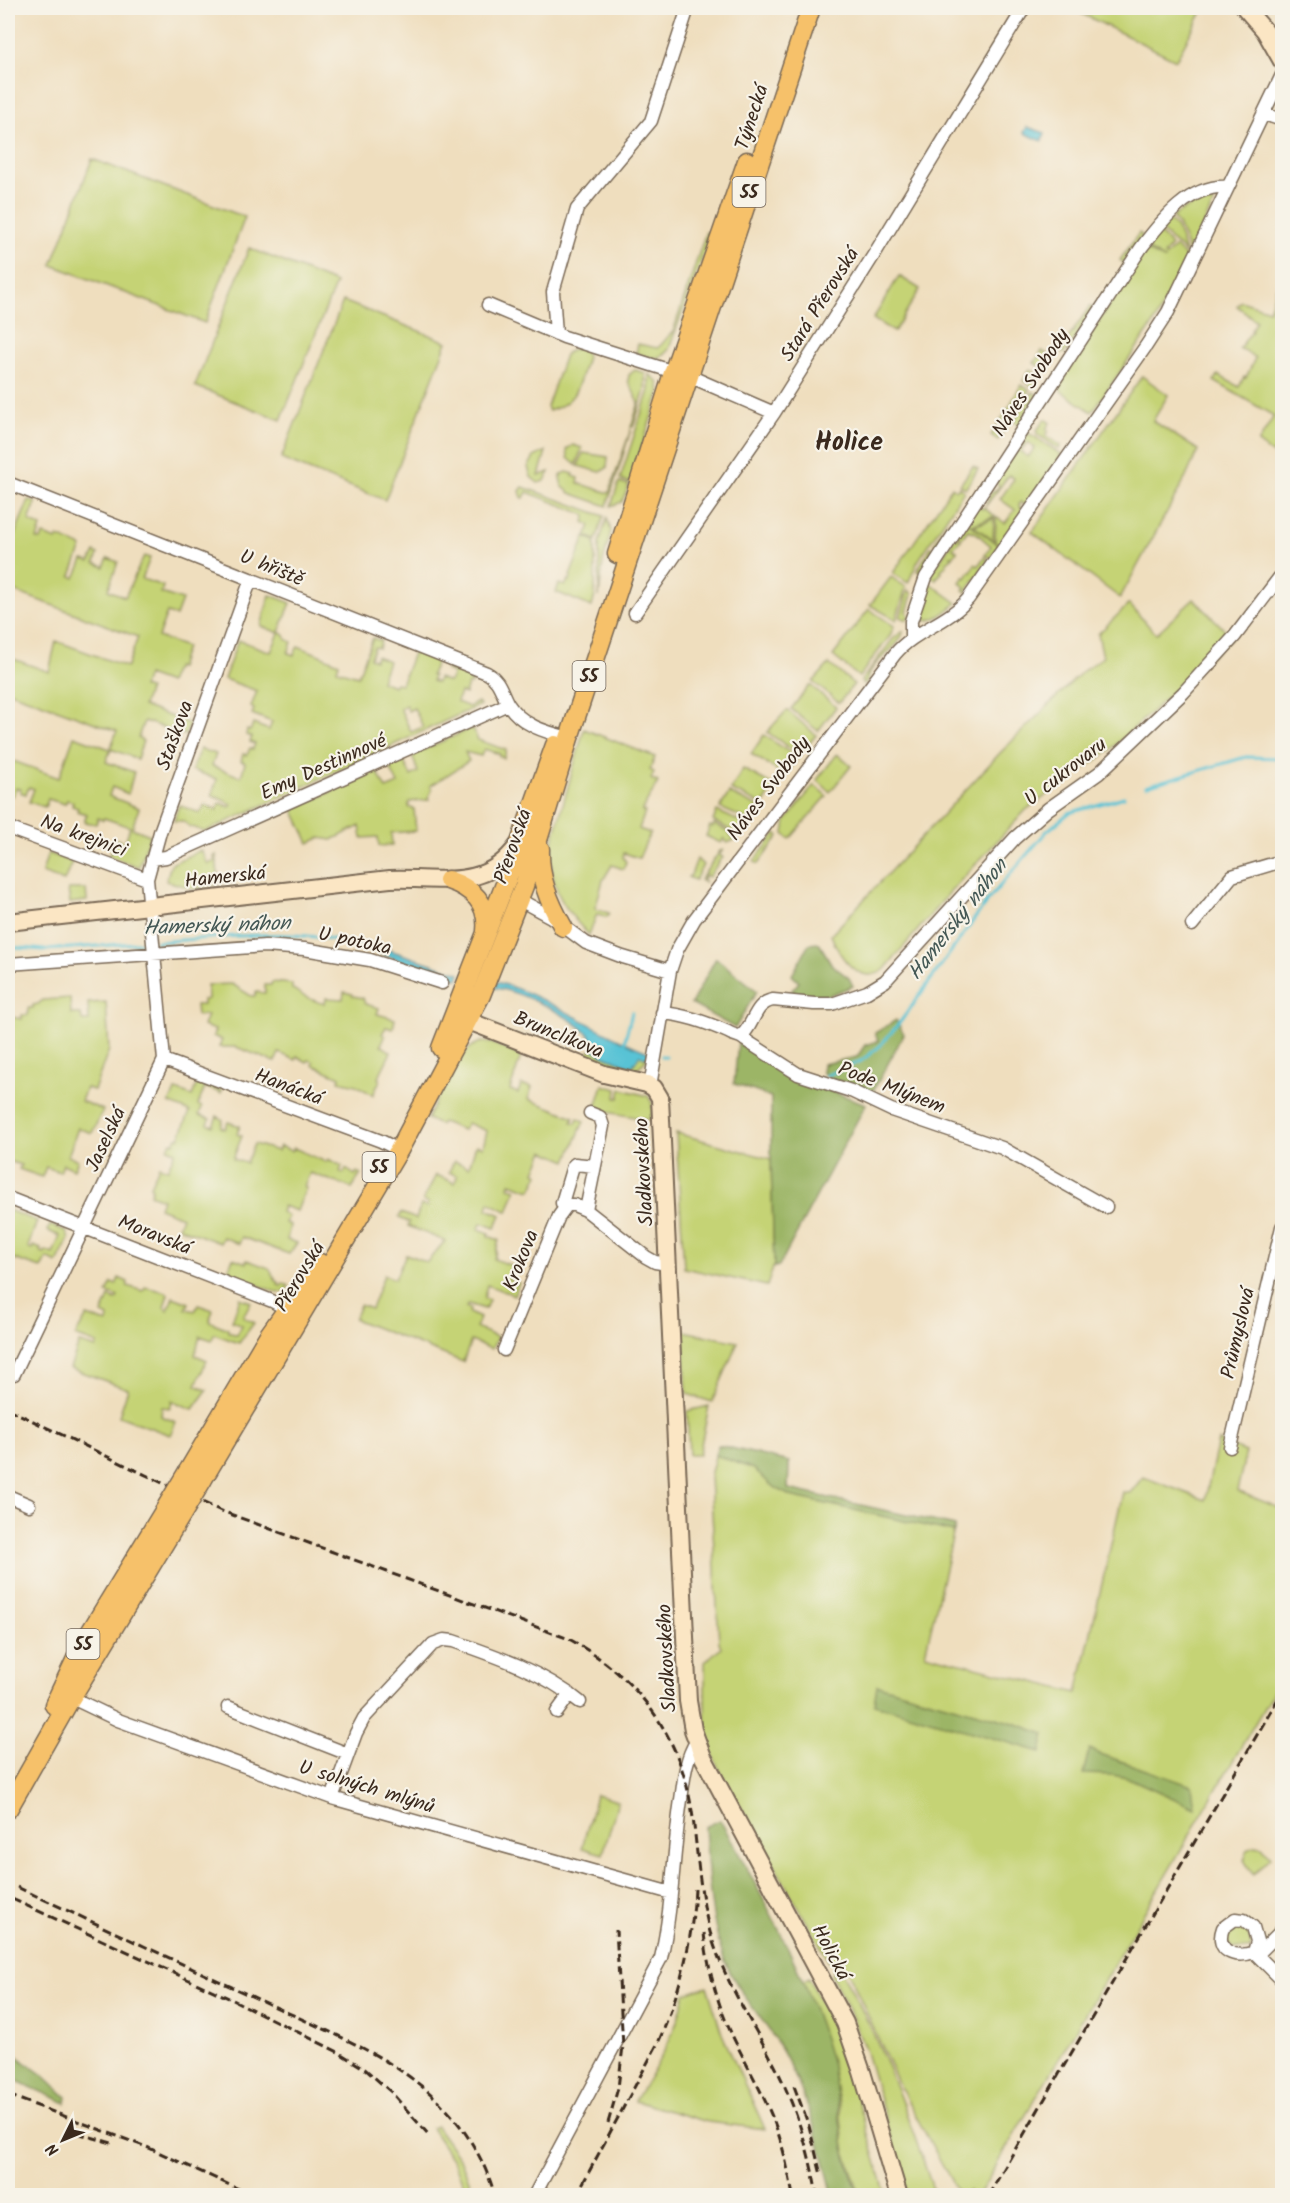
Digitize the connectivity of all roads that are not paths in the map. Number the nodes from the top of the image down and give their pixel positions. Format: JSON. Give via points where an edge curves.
{"nodes":[{"id":1,"x":688,"y":8,"type":"edge"},
{"id":2,"x":800,"y":8,"type":"edge"},
{"id":3,"x":811,"y":8,"type":"edge"},
{"id":4,"x":1024,"y":8,"type":"edge"},
{"id":5,"x":1245,"y":8,"type":"edge"},
{"id":6,"x":1277,"y":38,"type":"edge"},
{"id":7,"x":1282,"y":61,"type":"edge"},
{"id":8,"x":1282,"y":75,"type":"edge"},
{"id":9,"x":1264,"y":114,"type":"junction"},
{"id":10,"x":1282,"y":120,"type":"edge"},
{"id":11,"x":1228,"y":187,"type":"junction"},
{"id":12,"x":488,"y":305,"type":"dead end"},
{"id":13,"x":556,"y":334,"type":"junction"},
{"id":14,"x":680,"y":375,"type":"junction"},
{"id":15,"x":774,"y":413,"type":"junction"},
{"id":16,"x":8,"y":483,"type":"edge"},
{"id":17,"x":1282,"y":574,"type":"edge"},
{"id":18,"x":251,"y":579,"type":"junction"},
{"id":19,"x":635,"y":612,"type":"dead end"},
{"id":20,"x":911,"y":638,"type":"junction"},
{"id":21,"x":508,"y":704,"type":"junction"},
{"id":22,"x":564,"y":736,"type":"junction"},
{"id":23,"x":8,"y":828,"type":"edge"},
{"id":24,"x":542,"y":830,"type":"junction"},
{"id":25,"x":522,"y":840,"type":"junction"},
{"id":26,"x":152,"y":859,"type":"junction"},
{"id":27,"x":1282,"y":861,"type":"edge"},
{"id":28,"x":147,"y":879,"type":"junction"},
{"id":29,"x":448,"y":880,"type":"junction"},
{"id":30,"x":510,"y":896,"type":"junction"},
{"id":31,"x":151,"y":906,"type":"junction"},
{"id":32,"x":8,"y":922,"type":"edge"},
{"id":33,"x":1192,"y":925,"type":"dead end"},
{"id":34,"x":563,"y":927,"type":"junction"},
{"id":35,"x":483,"y":943,"type":"junction"},
{"id":36,"x":155,"y":952,"type":"junction"},
{"id":37,"x":8,"y":964,"type":"edge"},
{"id":38,"x":670,"y":971,"type":"junction"},
{"id":39,"x":442,"y":983,"type":"dead end"},
{"id":40,"x":662,"y":1013,"type":"junction"},
{"id":41,"x":461,"y":1018,"type":"junction"},
{"id":42,"x":741,"y":1036,"type":"junction"},
{"id":43,"x":164,"y":1060,"type":"junction"},
{"id":44,"x":650,"y":1086,"type":"junction"},
{"id":45,"x":590,"y":1113,"type":"dead end"},
{"id":46,"x":395,"y":1148,"type":"junction"},
{"id":47,"x":595,"y":1166,"type":"junction"},
{"id":48,"x":8,"y":1198,"type":"edge"},
{"id":49,"x":1106,"y":1207,"type":"dead end"},
{"id":50,"x":564,"y":1208,"type":"junction"},
{"id":51,"x":586,"y":1210,"type":"junction"},
{"id":52,"x":85,"y":1227,"type":"junction"},
{"id":53,"x":1282,"y":1227,"type":"edge"},
{"id":54,"x":668,"y":1264,"type":"junction"},
{"id":55,"x":287,"y":1309,"type":"junction"},
{"id":56,"x":504,"y":1350,"type":"dead end"},
{"id":57,"x":14,"y":1374,"type":"dead end"},
{"id":58,"x":1230,"y":1447,"type":"dead end"},
{"id":59,"x":196,"y":1475,"type":"junction"},
{"id":60,"x":8,"y":1496,"type":"edge"},
{"id":61,"x":29,"y":1505,"type":"dead end"},
{"id":62,"x":570,"y":1694,"type":"junction"},
{"id":63,"x":66,"y":1695,"type":"junction"},
{"id":64,"x":580,"y":1702,"type":"dead end"},
{"id":65,"x":228,"y":1707,"type":"dead end"},
{"id":66,"x":558,"y":1712,"type":"dead end"},
{"id":67,"x":696,"y":1742,"type":"junction"},
{"id":68,"x":348,"y":1754,"type":"junction"},
{"id":69,"x":8,"y":1786,"type":"edge"},
{"id":70,"x":333,"y":1798,"type":"junction"},
{"id":71,"x":8,"y":1809,"type":"edge"},
{"id":72,"x":671,"y":1893,"type":"junction"},
{"id":73,"x":1282,"y":1930,"type":"edge"},
{"id":74,"x":1282,"y":1980,"type":"edge"},
{"id":75,"x":534,"y":2196,"type":"edge"},
{"id":76,"x":898,"y":2196,"type":"edge"}],
"edges":[{"from":1,"to":13,"type":"street","via":[[651,121],[577,209],[553,292]]},
{"from":2,"to":14,"type":"main road","name":"Týnecká","number":"55"},
{"from":3,"to":14,"type":"main road","name":"Týnecká","number":"55"},
{"from":4,"to":15,"type":"street","name":"Stará Přerovská"},
{"from":5,"to":6,"type":"street"},
{"from":6,"to":7,"type":"street"},
{"from":8,"to":9,"type":"street","name":"Náves Svobody"},
{"from":9,"to":10,"type":"street"},
{"from":9,"to":11,"type":"street","name":"Náves Svobody"},
{"from":11,"to":20,"type":"street","name":"Náves Svobody","via":[[1159,327],[973,592],[955,612]]},
{"from":11,"to":20,"type":"street","name":"Náves Svobody","via":[[1198,193],[1168,216],[1142,248],[926,577],[911,621]]},
{"from":12,"to":13,"type":"street"},
{"from":13,"to":14,"type":"street"},
{"from":14,"to":15,"type":"street"},
{"from":14,"to":22,"type":"main road","name":"Přerovská","number":"55","via":[[601,609]]},
{"from":15,"to":19,"type":"street","name":"Stará Přerovská"},
{"from":16,"to":18,"type":"street","name":"U hřiště"},
{"from":17,"to":42,"type":"street","name":"U cukrovaru","via":[[1235,636],[1183,693],[1099,773],[1015,837],[894,974],[867,992],[831,1004],[767,1001]]},
{"from":18,"to":21,"type":"street","name":"U hřiště","via":[[487,673],[497,680]]},
{"from":18,"to":26,"type":"street","name":"Staškova"},
{"from":20,"to":38,"type":"street","name":"Náves Svobody","via":[[891,659],[703,908],[682,940]]},
{"from":21,"to":22,"type":"street","via":[[529,724]]},
{"from":21,"to":26,"type":"street","name":"Emy Destinnové","via":[[164,858]]},
{"from":22,"to":24,"type":"main road","name":"Přerovská","number":"55"},
{"from":22,"to":25,"type":"main road","name":"Přerovská","number":"55"},
{"from":23,"to":28,"type":"street","name":"Na krejnici"},
{"from":24,"to":30,"type":"main road","name":"Přerovská","number":"55"},
{"from":24,"to":34,"type":"main road","via":[[542,880]]},
{"from":25,"to":29,"type":"street","name":"Hamerská","via":[[490,872]]},
{"from":25,"to":30,"type":"main road","name":"Přerovská","number":"55"},
{"from":26,"to":28,"type":"street","name":"Staškova"},
{"from":27,"to":33,"type":"street","via":[[1232,876]]},
{"from":28,"to":31,"type":"street","name":"Staškova"},
{"from":29,"to":30,"type":"main road","via":[[476,884]]},
{"from":29,"to":31,"type":"street","name":"Hamerská","via":[[390,879]]},
{"from":29,"to":35,"type":"main road","via":[[467,889],[481,903],[486,919]]},
{"from":30,"to":34,"type":"street"},
{"from":30,"to":35,"type":"main road","name":"Přerovská","number":"55"},
{"from":30,"to":41,"type":"main road","name":"Přerovská","number":"55","via":[[480,995]]},
{"from":31,"to":32,"type":"street","name":"Hamerská"},
{"from":31,"to":36,"type":"street"},
{"from":34,"to":38,"type":"street","via":[[596,948]]},
{"from":35,"to":41,"type":"main road","name":"Přerovská","number":"55"},
{"from":36,"to":37,"type":"street","name":"U potoka"},
{"from":36,"to":39,"type":"street","name":"U potoka","via":[[265,946],[304,949],[370,960]]},
{"from":36,"to":43,"type":"street"},
{"from":38,"to":40,"type":"street","name":"Náves Svobody"},
{"from":40,"to":42,"type":"street","name":"Pode Mlýnem","via":[[692,1018]]},
{"from":40,"to":44,"type":"street","name":"Náves Svobody"},
{"from":41,"to":44,"type":"street","name":"Brunclíkova","via":[[604,1074]]},
{"from":41,"to":46,"type":"main road","name":"Přerovská","number":"55","via":[[439,1054]]},
{"from":42,"to":49,"type":"street","name":"Pode Mlýnem","via":[[798,1074],[1002,1148]]},
{"from":43,"to":46,"type":"street","name":"Hanácká"},
{"from":43,"to":52,"type":"street","name":"Jaselská"},
{"from":44,"to":54,"type":"street","name":"Sladkovského","via":[[660,1098]]},
{"from":45,"to":47,"type":"street","via":[[603,1121]]},
{"from":46,"to":55,"type":"main road","name":"Přerovská","number":"55"},
{"from":46,"to":59,"type":"main road","name":"Přerovská","number":"55"},
{"from":47,"to":50,"type":"street","name":"Krokova","via":[[573,1166],[562,1203]]},
{"from":47,"to":51,"type":"street"},
{"from":48,"to":52,"type":"street","name":"Moravská"},
{"from":50,"to":51,"type":"street","via":[[570,1204]]},
{"from":50,"to":56,"type":"street","name":"Krokova"},
{"from":51,"to":54,"type":"street","via":[[646,1257]]},
{"from":52,"to":55,"type":"street","name":"Moravská"},
{"from":52,"to":57,"type":"street","name":"Jaselská"},
{"from":53,"to":58,"type":"street","name":"Průmyslová"},
{"from":54,"to":67,"type":"street","name":"Sladkovského","via":[[688,1701]]},
{"from":55,"to":59,"type":"main road","name":"Přerovská","number":"55","via":[[268,1336]]},
{"from":59,"to":63,"type":"main road","name":"Přerovská","number":"55","bridge":true},
{"from":60,"to":61,"type":"street"},
{"from":62,"to":64,"type":"street"},
{"from":62,"to":66,"type":"street"},
{"from":62,"to":68,"type":"street","via":[[539,1676],[460,1643],[437,1641],[364,1718]]},
{"from":63,"to":69,"type":"main road","name":"Přerovská","number":"55"},
{"from":63,"to":70,"type":"street","name":"U solných mlýnů","via":[[135,1727]]},
{"from":63,"to":71,"type":"main road","name":"Přerovská","number":"55"},
{"from":65,"to":68,"type":"street"},
{"from":67,"to":72,"type":"street","via":[[686,1767]]},
{"from":67,"to":76,"type":"street","name":"Holická","via":[[845,2023]]},
{"from":68,"to":70,"type":"street"},
{"from":70,"to":72,"type":"street","name":"U solných mlýnů"},
{"from":72,"to":75,"type":"street","via":[[664,1944],[655,1972]]},
{"from":73,"to":74,"type":"street","via":[[1256,1953]]}]}
